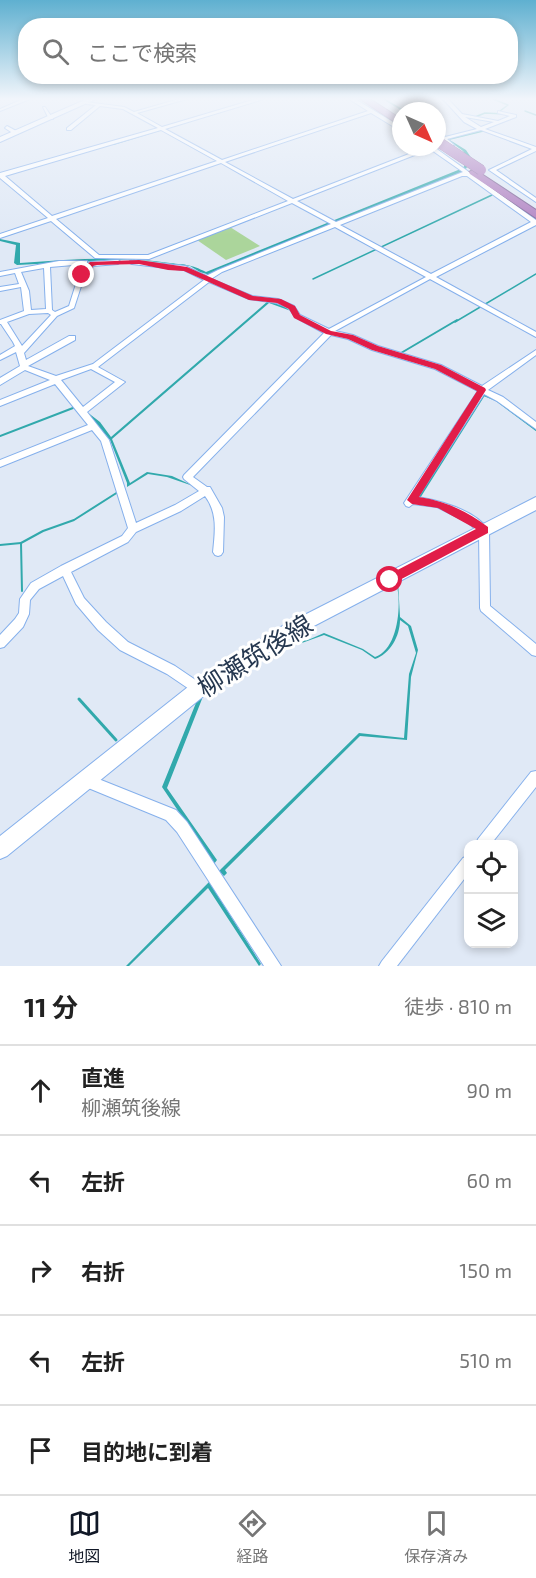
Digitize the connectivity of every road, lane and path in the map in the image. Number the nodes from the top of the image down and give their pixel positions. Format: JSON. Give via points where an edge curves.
{"nodes":[{"id":1,"x":108,"y":144,"type":"edge"},
{"id":2,"x":188,"y":144,"type":"edge"},
{"id":3,"x":274,"y":144,"type":"edge"},
{"id":4,"x":536,"y":149,"type":"edge"},
{"id":5,"x":446,"y":154,"type":"edge"},
{"id":6,"x":408,"y":156,"type":"edge"},
{"id":7,"x":221,"y":162,"type":"junction"},
{"id":8,"x":474,"y":172,"type":"junction"},
{"id":9,"x":0,"y":175,"type":"edge"},
{"id":10,"x":536,"y":200,"type":"edge"},
{"id":11,"x":293,"y":201,"type":"junction"},
{"id":12,"x":536,"y":208,"type":"edge"},
{"id":13,"x":52,"y":218,"type":"junction"},
{"id":14,"x":536,"y":220,"type":"edge"},
{"id":15,"x":336,"y":224,"type":"junction"},
{"id":16,"x":0,"y":236,"type":"edge"},
{"id":17,"x":91,"y":251,"type":"junction"},
{"id":18,"x":86,"y":262,"type":"junction"},
{"id":19,"x":47,"y":265,"type":"junction"},
{"id":20,"x":17,"y":271,"type":"junction"},
{"id":21,"x":0,"y":274,"type":"edge"},
{"id":22,"x":82,"y":275,"type":"junction"},
{"id":23,"x":431,"y":277,"type":"junction"},
{"id":24,"x":207,"y":280,"type":"junction"},
{"id":25,"x":23,"y":285,"type":"junction"},
{"id":26,"x":0,"y":290,"type":"edge"},
{"id":27,"x":0,"y":312,"type":"edge"},
{"id":28,"x":28,"y":312,"type":"junction"},
{"id":29,"x":52,"y":313,"type":"junction"},
{"id":30,"x":3,"y":321,"type":"edge"},
{"id":31,"x":329,"y":333,"type":"junction"},
{"id":32,"x":536,"y":335,"type":"edge"},
{"id":33,"x":72,"y":338,"type":"dead end"},
{"id":34,"x":19,"y":350,"type":"junction"},
{"id":35,"x":536,"y":352,"type":"edge"},
{"id":36,"x":0,"y":358,"type":"edge"},
{"id":37,"x":96,"y":365,"type":"junction"},
{"id":38,"x":23,"y":366,"type":"junction"},
{"id":39,"x":56,"y":379,"type":"junction"},
{"id":40,"x":0,"y":382,"type":"edge"},
{"id":41,"x":482,"y":390,"type":"junction"},
{"id":42,"x":0,"y":403,"type":"edge"},
{"id":43,"x":82,"y":412,"type":"junction"},
{"id":44,"x":94,"y":426,"type":"junction"},
{"id":45,"x":536,"y":426,"type":"edge"},
{"id":46,"x":0,"y":464,"type":"edge"},
{"id":47,"x":207,"y":490,"type":"junction"},
{"id":48,"x":536,"y":503,"type":"edge"},
{"id":49,"x":133,"y":529,"type":"junction"},
{"id":50,"x":484,"y":530,"type":"junction"},
{"id":51,"x":217,"y":552,"type":"dead end"},
{"id":52,"x":64,"y":569,"type":"junction"},
{"id":53,"x":0,"y":643,"type":"edge"},
{"id":54,"x":536,"y":651,"type":"edge"},
{"id":55,"x":199,"y":689,"type":"junction"},
{"id":56,"x":536,"y":777,"type":"edge"},
{"id":57,"x":86,"y":780,"type":"junction"},
{"id":58,"x":486,"y":840,"type":"edge"},
{"id":59,"x":0,"y":849,"type":"edge"},
{"id":60,"x":464,"y":867,"type":"edge"},
{"id":61,"x":273,"y":966,"type":"edge"},
{"id":62,"x":387,"y":966,"type":"edge"}],
"edges":[{"from":1,"to":9,"type":"street"},
{"from":2,"to":7,"type":"street"},
{"from":3,"to":7,"type":"street"},
{"from":4,"to":10,"type":"street","via":[[492,170]]},
{"from":5,"to":8,"type":"highway"},
{"from":6,"to":11,"type":"street"},
{"from":7,"to":11,"type":"street"},
{"from":7,"to":13,"type":"street"},
{"from":8,"to":12,"type":"highway"},
{"from":8,"to":14,"type":"highway"},
{"from":8,"to":15,"type":"street"},
{"from":9,"to":13,"type":"street"},
{"from":11,"to":15,"type":"street"},
{"from":11,"to":17,"type":"street","via":[[149,257],[97,256]]},
{"from":13,"to":16,"type":"street"},
{"from":13,"to":17,"type":"street"},
{"from":14,"to":23,"type":"street"},
{"from":15,"to":23,"type":"street"},
{"from":15,"to":24,"type":"street","via":[[220,271]]},
{"from":17,"to":18,"type":"street"},
{"from":18,"to":19,"type":"street"},
{"from":18,"to":22,"type":"street"},
{"from":19,"to":20,"type":"street"},
{"from":19,"to":29,"type":"street"},
{"from":20,"to":21,"type":"street"},
{"from":20,"to":25,"type":"street"},
{"from":22,"to":24,"type":"street","via":[[87,274],[90,264],[139,262],[185,268]]},
{"from":22,"to":29,"type":"street","via":[[72,307]]},
{"from":23,"to":31,"type":"street"},
{"from":23,"to":32,"type":"street"},
{"from":24,"to":31,"type":"street","via":[[251,298],[292,307],[297,316]]},
{"from":24,"to":37,"type":"street"},
{"from":25,"to":26,"type":"street"},
{"from":25,"to":28,"type":"street"},
{"from":27,"to":30,"type":"street"},
{"from":28,"to":29,"type":"street"},
{"from":28,"to":30,"type":"street"},
{"from":29,"to":34,"type":"street"},
{"from":30,"to":34,"type":"street"},
{"from":31,"to":41,"type":"street","via":[[438,367]]},
{"from":31,"to":47,"type":"street","via":[[187,477]]},
{"from":33,"to":38,"type":"street"},
{"from":34,"to":36,"type":"street"},
{"from":34,"to":38,"type":"street"},
{"from":35,"to":41,"type":"street"},
{"from":37,"to":39,"type":"street"},
{"from":37,"to":43,"type":"street","via":[[93,367],[121,382]]},
{"from":38,"to":39,"type":"street"},
{"from":38,"to":40,"type":"street"},
{"from":39,"to":42,"type":"street"},
{"from":39,"to":43,"type":"street"},
{"from":41,"to":45,"type":"street"},
{"from":41,"to":50,"type":"street","via":[[410,501],[440,504]]},
{"from":43,"to":44,"type":"street"},
{"from":44,"to":46,"type":"street"},
{"from":44,"to":49,"type":"street","via":[[105,440]]},
{"from":47,"to":49,"type":"street"},
{"from":47,"to":51,"type":"street","via":[[221,517]]},
{"from":48,"to":50,"type":"main road","name":"柳瀬筑後線"},
{"from":49,"to":52,"type":"street","via":[[125,539]]},
{"from":50,"to":54,"type":"street","via":[[485,608]]},
{"from":50,"to":55,"type":"main road","name":"柳瀬筑後線","via":[[283,634]]},
{"from":52,"to":53,"type":"street","via":[[35,586],[26,599],[19,623]]},
{"from":52,"to":55,"type":"street","via":[[80,601],[119,642]]},
{"from":55,"to":57,"type":"main road","name":"柳瀬筑後線"},
{"from":56,"to":58,"type":"street"},
{"from":57,"to":59,"type":"main road","name":"柳瀬筑後線"},
{"from":57,"to":61,"type":"street","via":[[171,815]]},
{"from":60,"to":62,"type":"street"}]}
